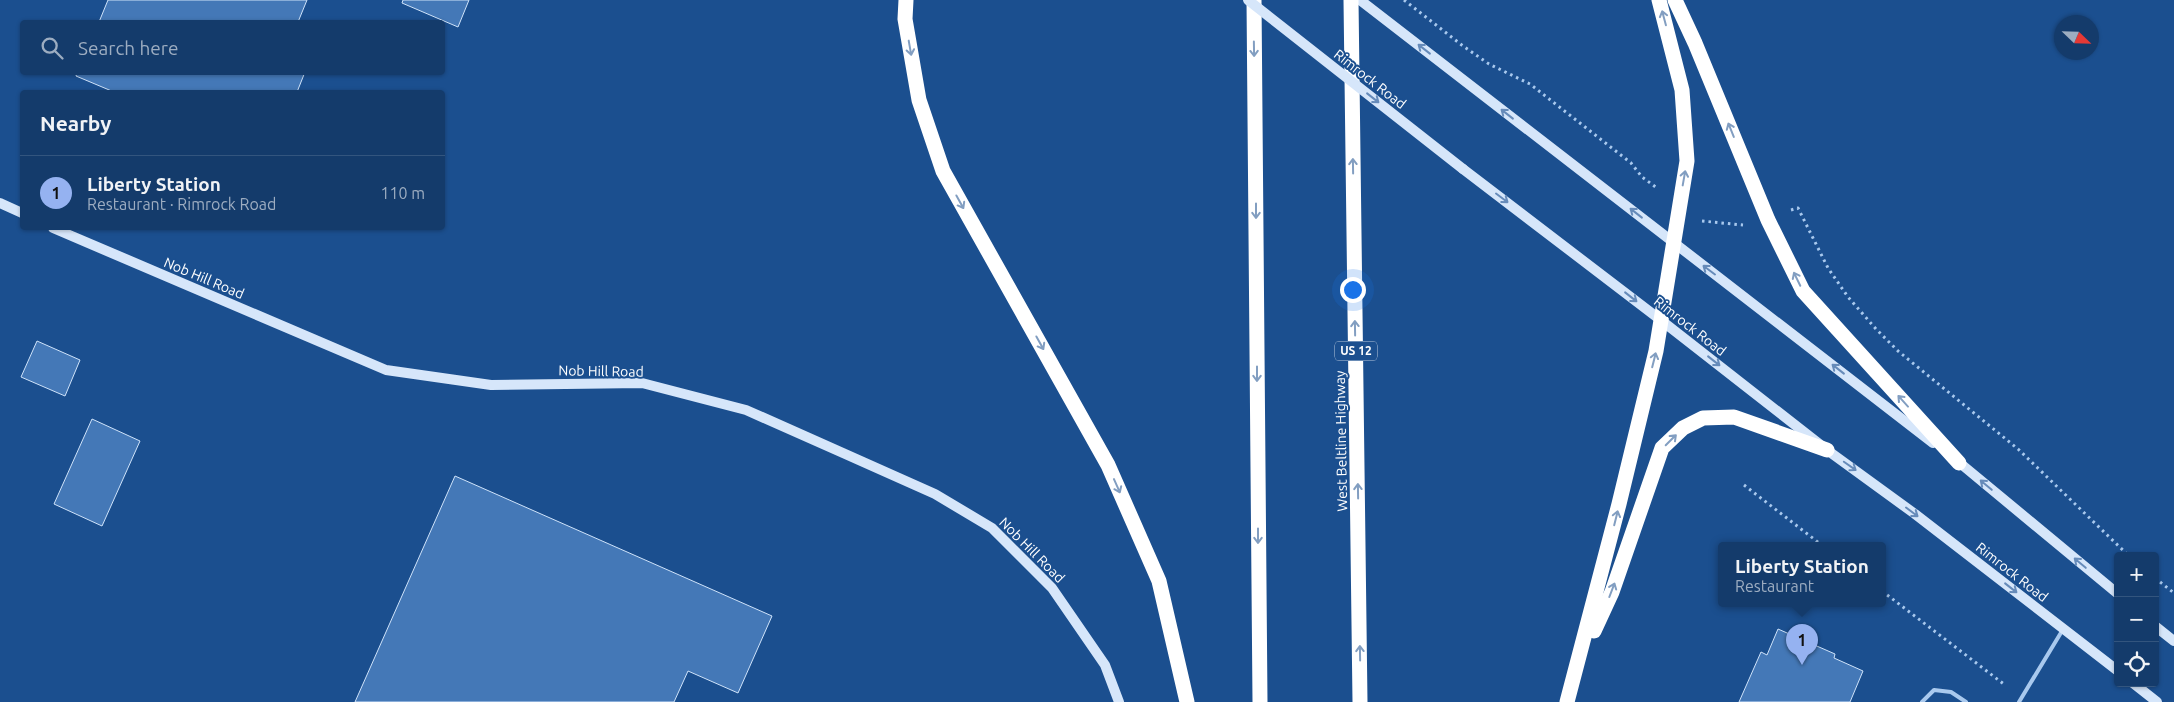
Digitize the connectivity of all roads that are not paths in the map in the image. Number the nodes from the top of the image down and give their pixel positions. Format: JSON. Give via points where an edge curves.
{"nodes":[{"id":1,"x":906,"y":0,"type":"edge"},
{"id":2,"x":1248,"y":0,"type":"edge"},
{"id":3,"x":1254,"y":0,"type":"edge"},
{"id":4,"x":1351,"y":0,"type":"edge"},
{"id":5,"x":1360,"y":0,"type":"edge"},
{"id":6,"x":1659,"y":0,"type":"edge"},
{"id":7,"x":1676,"y":0,"type":"edge"},
{"id":8,"x":0,"y":203,"type":"edge"},
{"id":9,"x":20,"y":212,"type":"edge"},
{"id":10,"x":58,"y":230,"type":"edge"},
{"id":11,"x":1674,"y":244,"type":"junction"},
{"id":12,"x":1662,"y":321,"type":"junction"},
{"id":13,"x":1827,"y":450,"type":"junction"},
{"id":14,"x":1959,"y":463,"type":"junction"},
{"id":15,"x":2114,"y":591,"type":"edge"},
{"id":16,"x":2063,"y":629,"type":"junction"},
{"id":17,"x":2159,"y":629,"type":"edge"},
{"id":18,"x":2174,"y":641,"type":"edge"},
{"id":19,"x":1577,"y":667,"type":"junction"},
{"id":20,"x":2114,"y":668,"type":"edge"},
{"id":21,"x":2138,"y":687,"type":"edge"},
{"id":22,"x":2021,"y":700,"type":"edge"},
{"id":23,"x":1117,"y":701,"type":"edge"},
{"id":24,"x":1186,"y":702,"type":"edge"},
{"id":25,"x":1260,"y":702,"type":"edge"},
{"id":26,"x":1360,"y":702,"type":"edge"},
{"id":27,"x":1567,"y":702,"type":"edge"},
{"id":28,"x":1922,"y":702,"type":"edge"},
{"id":29,"x":1966,"y":702,"type":"edge"},
{"id":30,"x":2158,"y":702,"type":"edge"}],
"edges":[{"from":1,"to":24,"type":"highway","one_way":true,"via":[[905,19],[920,100],[943,171],[1108,465],[1159,581]]},
{"from":2,"to":12,"type":"main road","name":"Rimrock Road","one_way":true,"bridge":true},
{"from":3,"to":25,"type":"highway","one_way":true},
{"from":26,"to":4,"type":"highway","name":"West Beltline Highway","number":"US 12","one_way":true},
{"from":11,"to":5,"type":"main road","one_way":true},
{"from":11,"to":6,"type":"highway","one_way":true,"via":[[1687,161],[1682,90]]},
{"from":14,"to":7,"type":"highway","one_way":true,"via":[[1803,291],[1768,220]]},
{"from":8,"to":9,"type":"main road"},
{"from":10,"to":23,"type":"main road","name":"Nob Hill Road","via":[[386,370],[491,386],[642,383],[746,410],[935,494],[992,528],[1052,588],[1105,665]]},
{"from":11,"to":12,"type":"highway"},
{"from":14,"to":11,"type":"main road","one_way":true},
{"from":12,"to":13,"type":"main road","name":"Rimrock Road","one_way":true},
{"from":19,"to":12,"type":"highway","one_way":true},
{"from":13,"to":16,"type":"main road","name":"Rimrock Road","one_way":true},
{"from":19,"to":13,"type":"highway","one_way":true,"via":[[1612,592],[1662,448],[1683,428],[1703,418],[1734,417]]},
{"from":15,"to":14,"type":"main road","one_way":true},
{"from":16,"to":20,"type":"main road","name":"Rimrock Road"},
{"from":16,"to":22,"type":"lane"},
{"from":17,"to":18,"type":"main road"},
{"from":19,"to":27,"type":"highway"},
{"from":21,"to":30,"type":"main road"},
{"from":28,"to":29,"type":"lane","via":[[1934,690],[1951,692]]}]}
